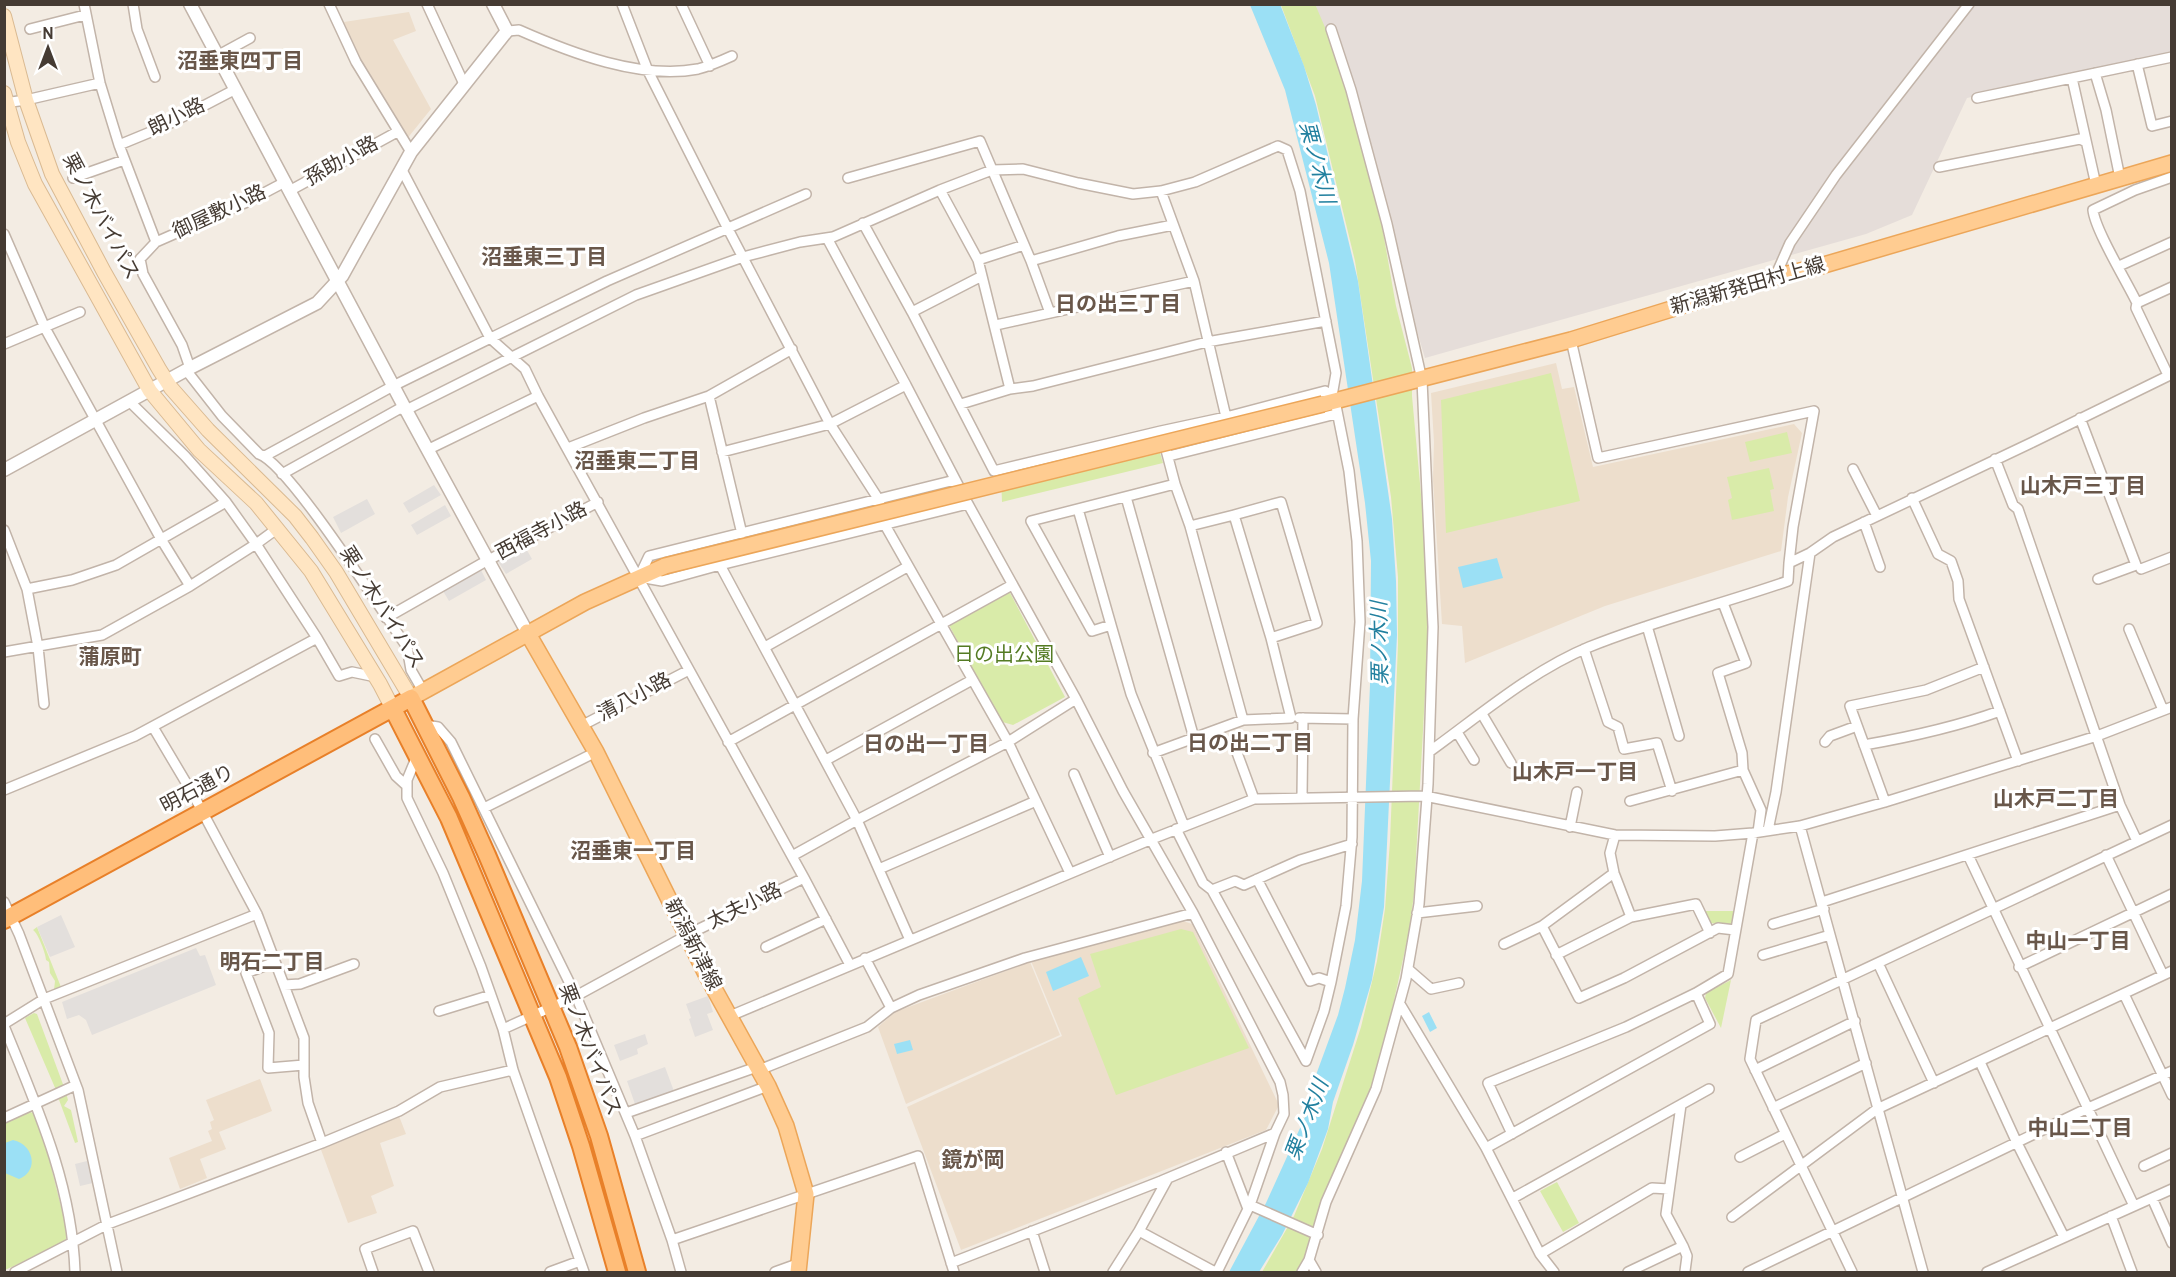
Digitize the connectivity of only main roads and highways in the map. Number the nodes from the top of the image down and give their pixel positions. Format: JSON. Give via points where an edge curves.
{"nodes":[{"id":1,"x":4,"y":15,"type":"edge"},
{"id":2,"x":5,"y":100,"type":"edge"},
{"id":3,"x":2172,"y":163,"type":"edge"},
{"id":4,"x":527,"y":632,"type":"junction"},
{"id":5,"x":417,"y":695,"type":"junction"},
{"id":6,"x":393,"y":709,"type":"junction"},
{"id":7,"x":7,"y":913,"type":"edge"},
{"id":8,"x":799,"y":1268,"type":"edge"},
{"id":9,"x":617,"y":1272,"type":"edge"},
{"id":10,"x":637,"y":1272,"type":"edge"}],
"edges":[{"from":1,"to":5,"type":"main road","name":"栗ノ木バイパス","via":[[26,100],[52,174],[167,381],[208,430],[295,516]]},
{"from":2,"to":6,"type":"main road","name":"栗ノ木バイパス","via":[[35,184],[150,391],[199,450],[256,503],[311,570]]},
{"from":3,"to":4,"type":"main road","name":"新潟新発田村上線","bridge":true,"via":[[1774,277],[1571,340],[1333,403],[664,566]]},
{"from":4,"to":5,"type":"main road","name":"新潟新発田村上線"},
{"from":4,"to":8,"type":"main road","name":"新潟新津線","via":[[596,752],[786,1126],[806,1194]]},
{"from":5,"to":6,"type":"highway","name":"明石通り"},
{"from":5,"to":10,"type":"highway","name":"栗ノ木バイパス","via":[[425,725],[487,855],[585,1092]]},
{"from":6,"to":7,"type":"highway","name":"明石通り"},
{"from":6,"to":9,"type":"highway","name":"栗ノ木バイパス","via":[[449,818],[558,1077]]}]}
